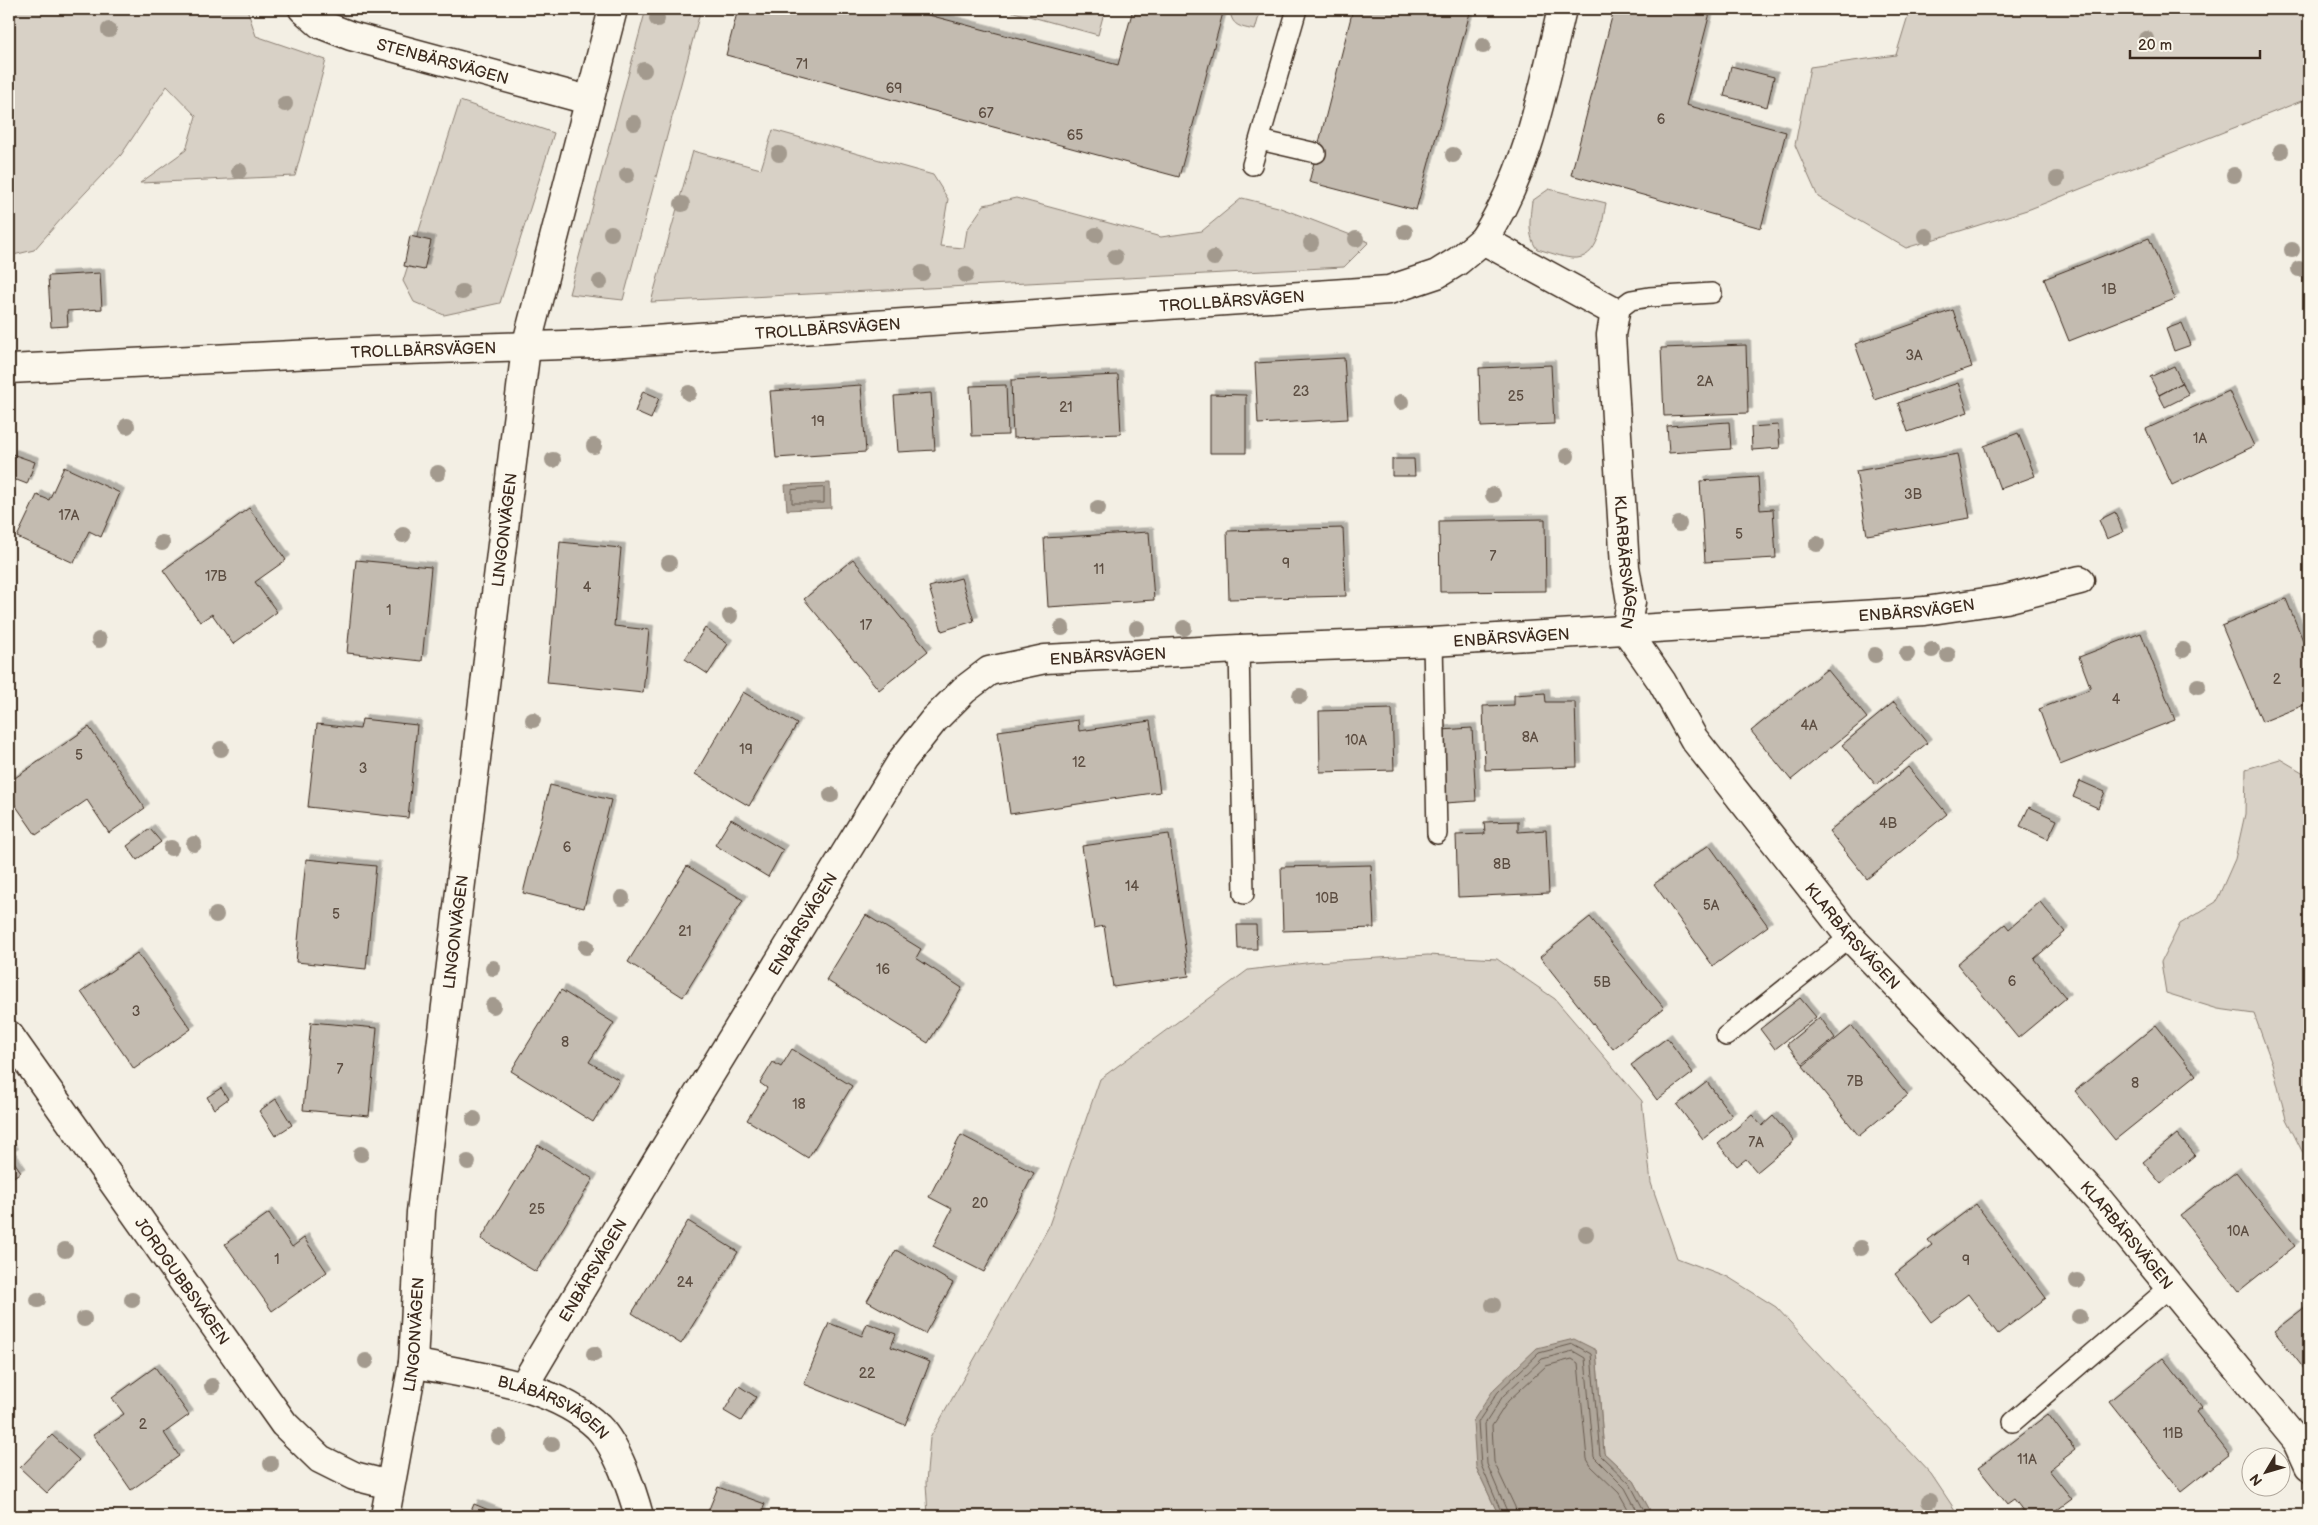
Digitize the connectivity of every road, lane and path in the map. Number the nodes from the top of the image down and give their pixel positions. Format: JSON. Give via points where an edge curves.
{"nodes":[{"id":1,"x":303,"y":9,"type":"edge"},
{"id":2,"x":613,"y":9,"type":"edge"},
{"id":3,"x":1297,"y":9,"type":"edge"},
{"id":4,"x":1562,"y":9,"type":"edge"},
{"id":5,"x":588,"y":100,"type":"junction"},
{"id":6,"x":1260,"y":140,"type":"junction"},
{"id":7,"x":1316,"y":152,"type":"dead end"},
{"id":8,"x":1252,"y":165,"type":"dead end"},
{"id":9,"x":1483,"y":240,"type":"junction"},
{"id":10,"x":1712,"y":293,"type":"dead end"},
{"id":11,"x":1615,"y":312,"type":"junction"},
{"id":12,"x":526,"y":347,"type":"junction"},
{"id":13,"x":9,"y":369,"type":"edge"},
{"id":14,"x":2080,"y":580,"type":"dead end"},
{"id":15,"x":1626,"y":630,"type":"junction"},
{"id":16,"x":1433,"y":642,"type":"junction"},
{"id":17,"x":1239,"y":649,"type":"junction"},
{"id":18,"x":1436,"y":834,"type":"dead end"},
{"id":19,"x":1244,"y":894,"type":"dead end"},
{"id":20,"x":1850,"y":937,"type":"junction"},
{"id":21,"x":9,"y":1035,"type":"edge"},
{"id":22,"x":1726,"y":1036,"type":"dead end"},
{"id":23,"x":2170,"y":1287,"type":"junction"},
{"id":24,"x":413,"y":1363,"type":"junction"},
{"id":25,"x":523,"y":1387,"type":"junction"},
{"id":26,"x":2013,"y":1422,"type":"dead end"},
{"id":27,"x":2309,"y":1466,"type":"edge"},
{"id":28,"x":390,"y":1485,"type":"junction"},
{"id":29,"x":386,"y":1516,"type":"edge"},
{"id":30,"x":639,"y":1516,"type":"edge"}],
"edges":[{"from":1,"to":5,"type":"street","name":"STENBÄRSVÄGEN","via":[[320,24],[351,36]]},
{"from":2,"to":5,"type":"street"},
{"from":3,"to":6,"type":"lane"},
{"from":4,"to":9,"type":"street","name":"TROLLBÄRSVÄGEN","via":[[1536,119],[1507,199]]},
{"from":5,"to":12,"type":"street"},
{"from":6,"to":7,"type":"lane"},
{"from":6,"to":8,"type":"lane"},
{"from":9,"to":11,"type":"street"},
{"from":9,"to":12,"type":"street","name":"TROLLBÄRSVÄGEN","via":[[1437,274],[1389,290]]},
{"from":10,"to":11,"type":"lane","via":[[1631,300]]},
{"from":11,"to":15,"type":"street","name":"KLARBÄRSVÄGEN","via":[[1611,335],[1625,567],[1631,602]]},
{"from":12,"to":13,"type":"street","name":"TROLLBÄRSVÄGEN"},
{"from":12,"to":24,"type":"street","name":"LINGONVÄGEN","via":[[421,1212]]},
{"from":14,"to":15,"type":"street","name":"ENBÄRSVÄGEN","via":[[2006,599],[1925,610]]},
{"from":15,"to":16,"type":"street","name":"ENBÄRSVÄGEN"},
{"from":15,"to":20,"type":"street","name":"KLARBÄRSVÄGEN","via":[[1662,682],[1694,739]]},
{"from":16,"to":17,"type":"street","name":"ENBÄRSVÄGEN"},
{"from":16,"to":18,"type":"lane"},
{"from":17,"to":19,"type":"lane"},
{"from":17,"to":25,"type":"street","name":"ENBÄRSVÄGEN","via":[[1045,659],[1002,667],[989,671],[964,690],[934,720],[903,759]]},
{"from":20,"to":22,"type":"lane"},
{"from":20,"to":23,"type":"street","name":"KLARBÄRSVÄGEN","via":[[2062,1159]]},
{"from":21,"to":28,"type":"street","name":"JORDGUBBSVÄGEN","via":[[284,1424],[320,1459],[354,1476]]},
{"from":23,"to":26,"type":"lane"},
{"from":23,"to":27,"type":"street","name":"KLARBÄRSVÄGEN","via":[[2298,1442]]},
{"from":24,"to":25,"type":"street","name":"BLÅBÄRSVÄGEN"},
{"from":24,"to":28,"type":"street","name":"LINGONVÄGEN"},
{"from":25,"to":30,"type":"street","name":"BLÅBÄRSVÄGEN","via":[[562,1402],[598,1427],[612,1446]]},
{"from":28,"to":29,"type":"street","name":"LINGONVÄGEN"}]}
